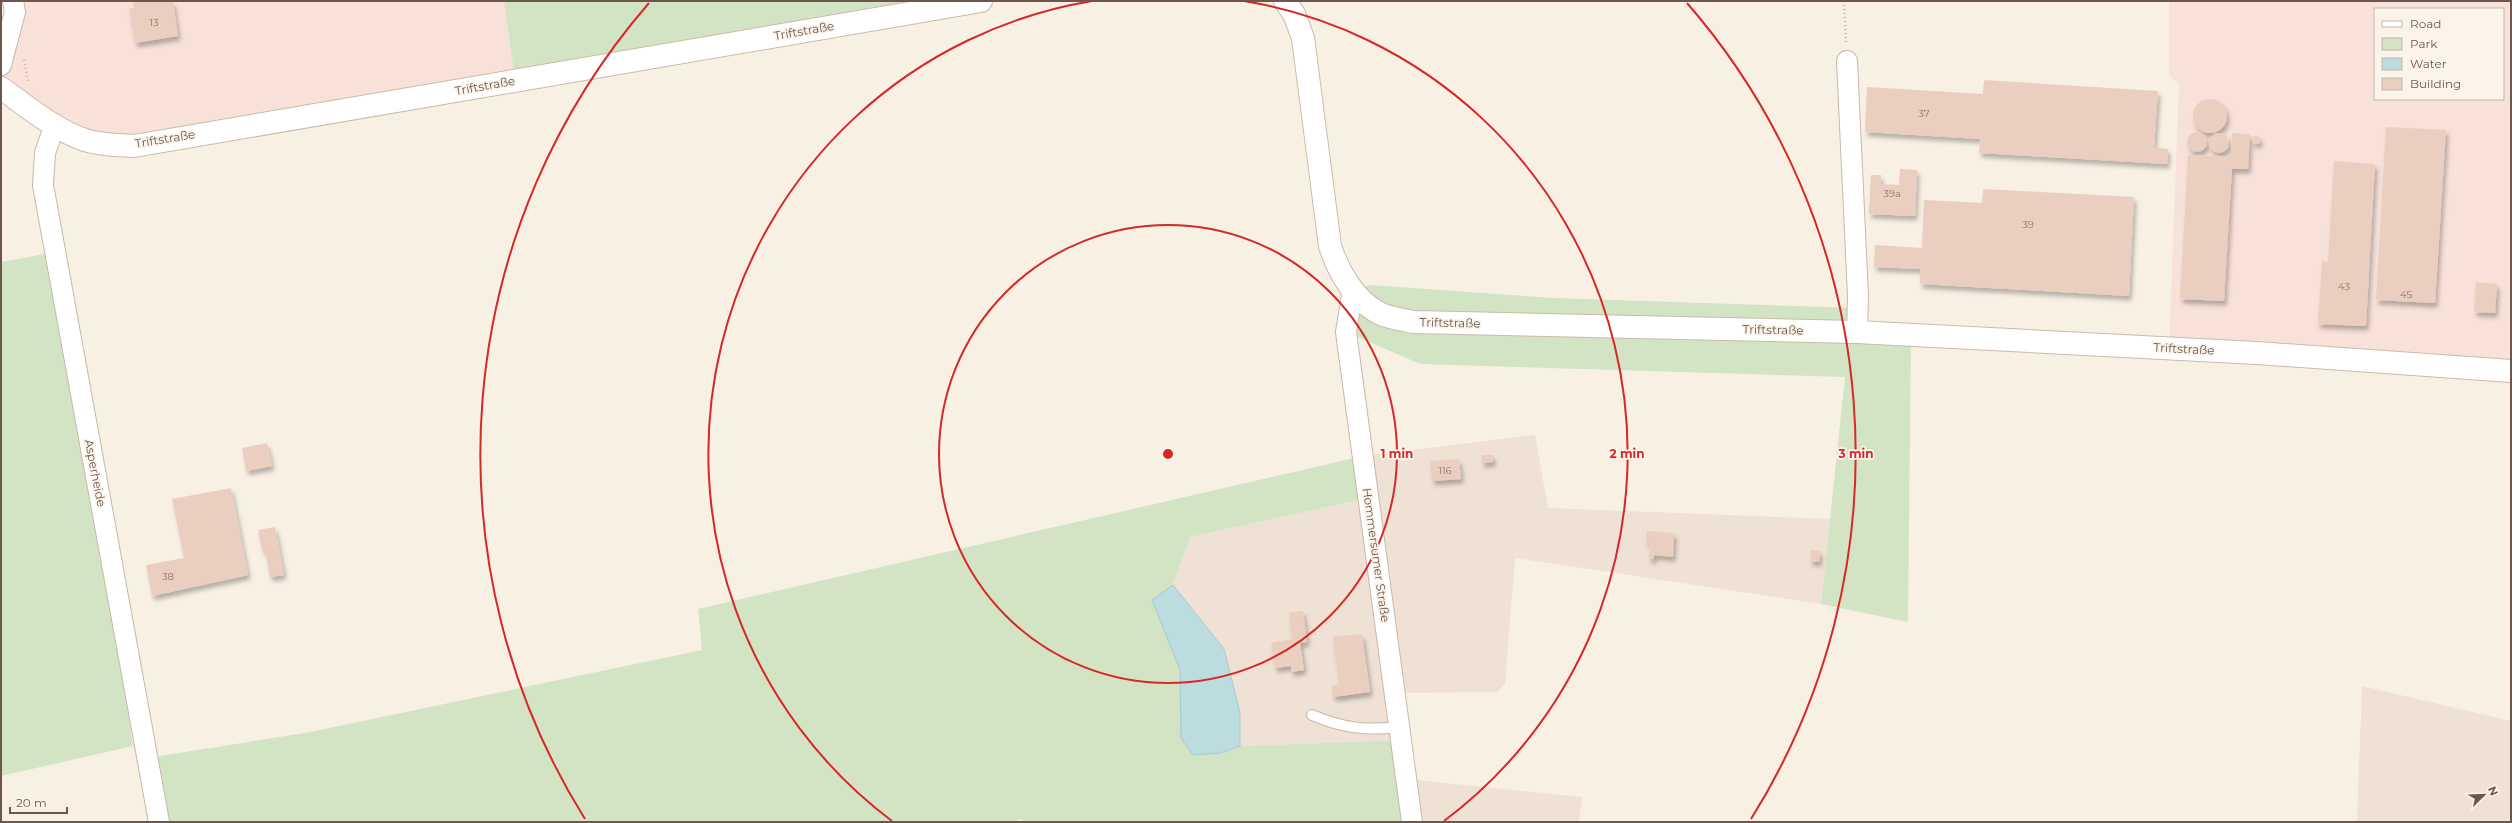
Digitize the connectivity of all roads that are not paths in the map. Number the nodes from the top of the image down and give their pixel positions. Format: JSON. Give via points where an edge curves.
{"nodes":[{"id":1,"x":13,"y":1,"type":"edge"},
{"id":2,"x":981,"y":1,"type":"edge"},
{"id":3,"x":1285,"y":1,"type":"edge"},
{"id":4,"x":1847,"y":61,"type":"road end"},
{"id":5,"x":1,"y":65,"type":"edge"},
{"id":6,"x":1,"y":88,"type":"edge"},
{"id":7,"x":55,"y":124,"type":"junction"},
{"id":8,"x":1353,"y":289,"type":"junction"},
{"id":9,"x":1857,"y":332,"type":"junction"},
{"id":10,"x":2511,"y":371,"type":"edge"},
{"id":11,"x":1312,"y":715,"type":"dead end"},
{"id":12,"x":1399,"y":727,"type":"junction"},
{"id":13,"x":159,"y":822,"type":"edge"},
{"id":14,"x":1412,"y":822,"type":"edge"}],
"edges":[{"from":1,"to":5,"type":"street","via":[[15,12]]},
{"from":2,"to":7,"type":"street","name":"Triftstraße","via":[[134,146],[84,140]]},
{"from":3,"to":8,"type":"street","name":"Triftstraße","via":[[1294,14],[1303,38],[1330,246],[1336,265]]},
{"from":4,"to":9,"type":"street","via":[[1858,296]]},
{"from":6,"to":7,"type":"street","name":"Triftstraße"},
{"from":7,"to":13,"type":"street","name":"Asperheide","via":[[45,153],[43,185]]},
{"from":8,"to":9,"type":"street","name":"Triftstraße","via":[[1367,305],[1381,314],[1414,322]]},
{"from":8,"to":12,"type":"street","name":"Hommersumer Straße","via":[[1346,332]]},
{"from":9,"to":10,"type":"street","name":"Triftstraße","via":[[2257,353]]},
{"from":11,"to":12,"type":"lane","via":[[1355,729]]},
{"from":12,"to":14,"type":"street","name":"Hommersumer Straße"}]}
